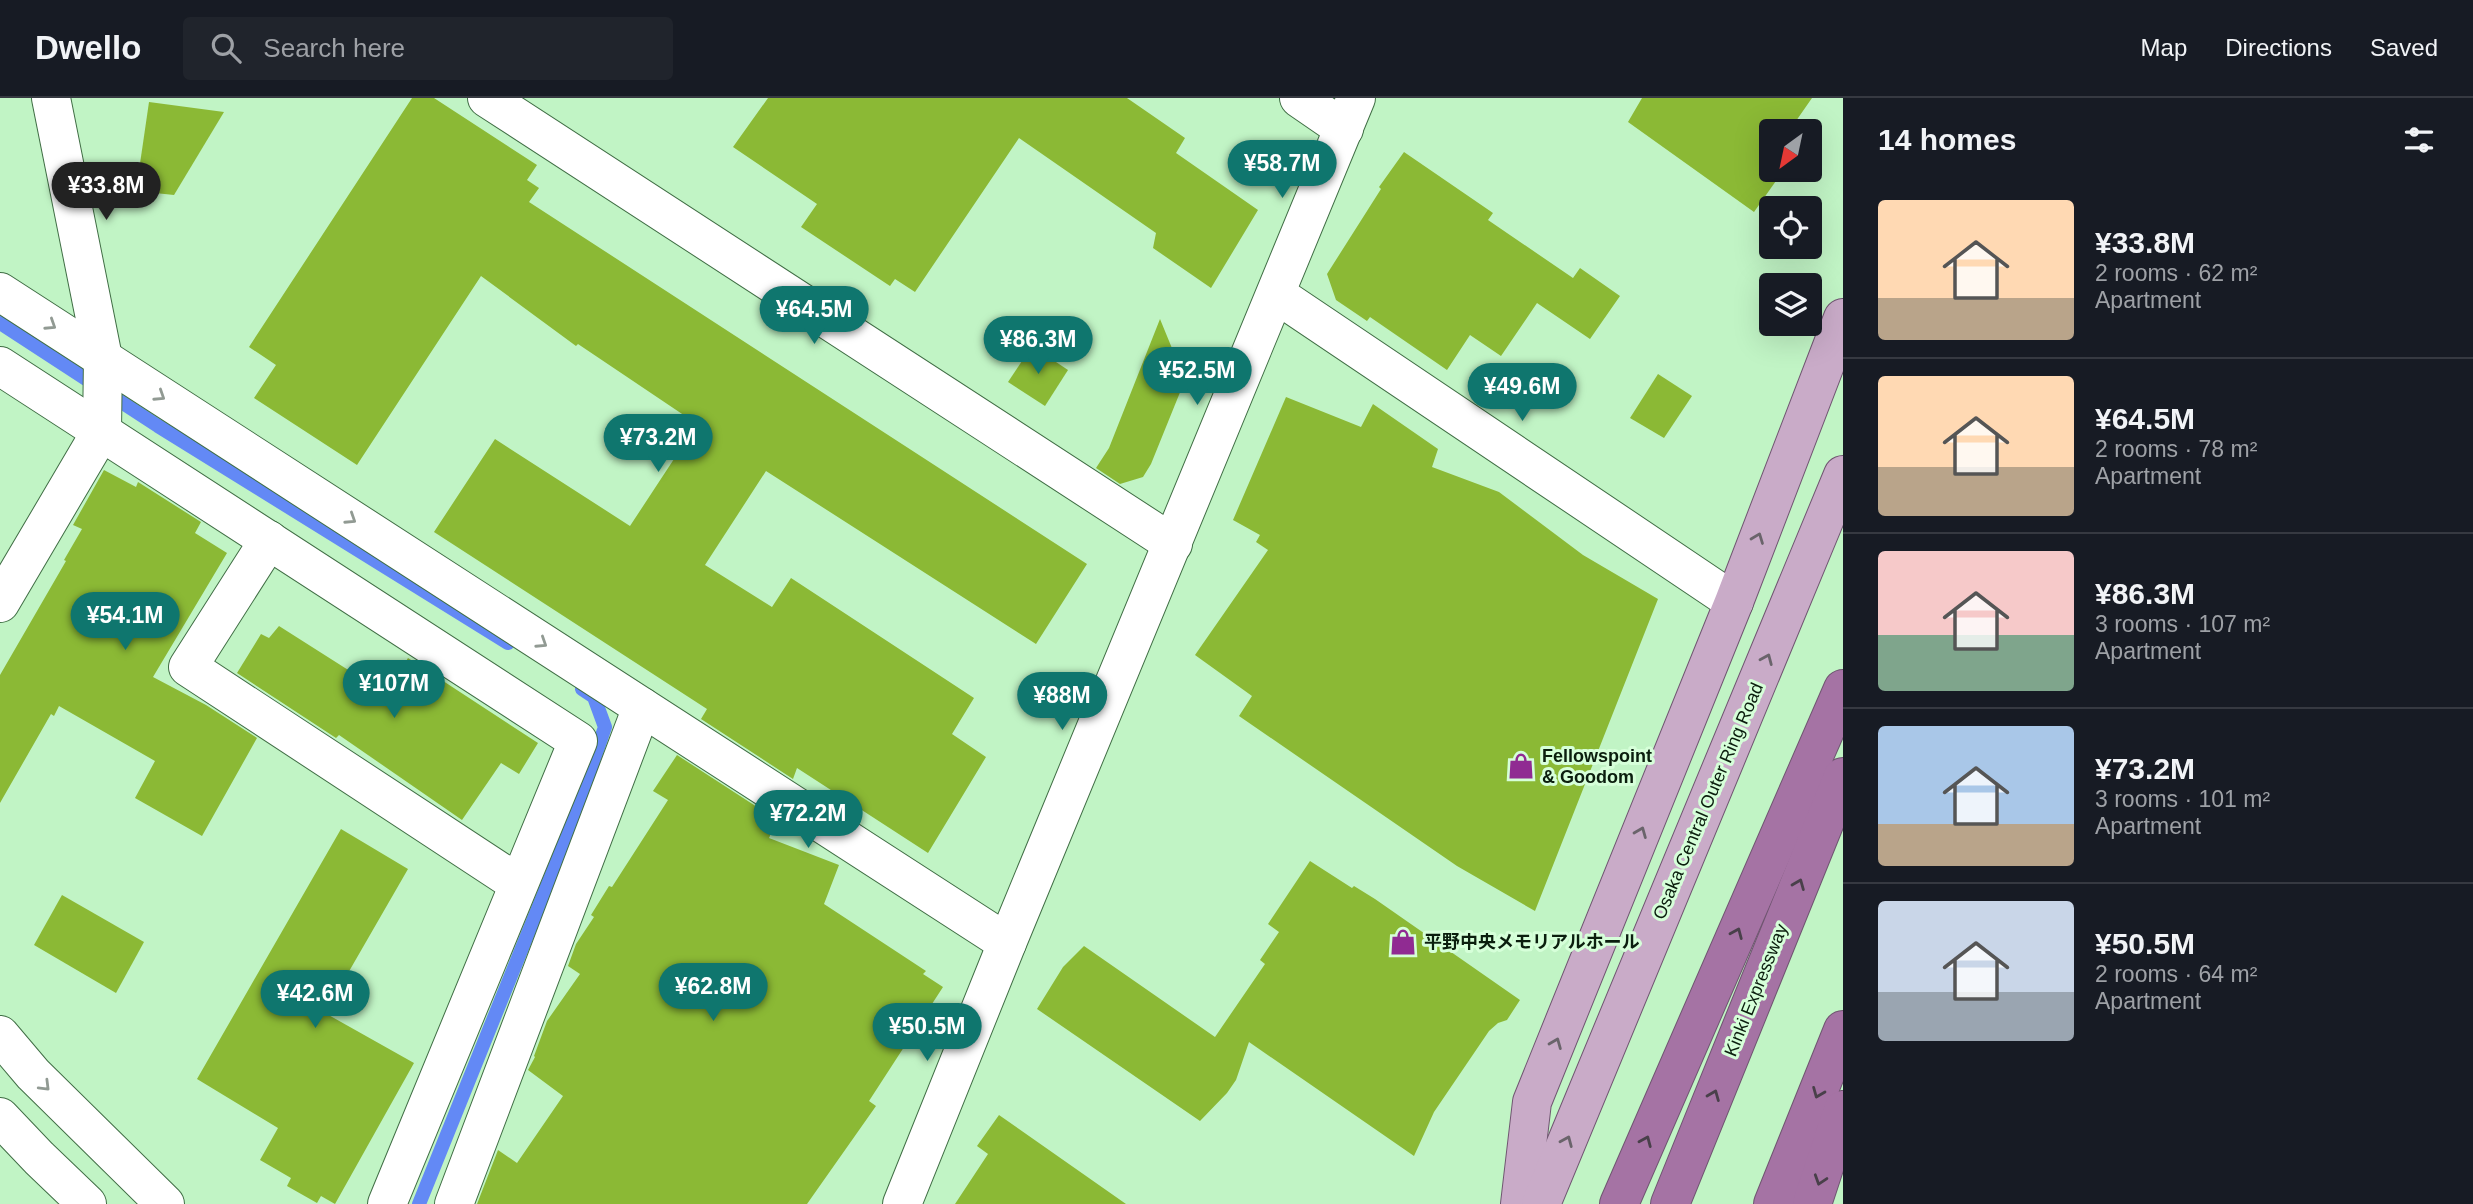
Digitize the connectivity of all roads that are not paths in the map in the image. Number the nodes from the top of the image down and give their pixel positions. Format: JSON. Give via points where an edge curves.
{"nodes":[{"id":1,"x":51,"y":98,"type":"edge"},
{"id":2,"x":487,"y":98,"type":"edge"},
{"id":3,"x":1300,"y":98,"type":"edge"},
{"id":4,"x":1350,"y":113,"type":"edge"},
{"id":5,"x":0,"y":292,"type":"edge"},
{"id":6,"x":1276,"y":294,"type":"junction"},
{"id":7,"x":1843,"y":318,"type":"edge"},
{"id":8,"x":103,"y":358,"type":"junction"},
{"id":9,"x":0,"y":366,"type":"edge"},
{"id":10,"x":102,"y":430,"type":"junction"},
{"id":11,"x":1843,"y":475,"type":"edge"},
{"id":12,"x":269,"y":540,"type":"junction"},
{"id":13,"x":1173,"y":544,"type":"junction"},
{"id":14,"x":1734,"y":602,"type":"junction"},
{"id":15,"x":0,"y":603,"type":"edge"},
{"id":16,"x":1843,"y":689,"type":"edge"},
{"id":17,"x":642,"y":707,"type":"junction"},
{"id":18,"x":1843,"y":777,"type":"edge"},
{"id":19,"x":517,"y":883,"type":"junction"},
{"id":20,"x":1007,"y":943,"type":"junction"},
{"id":21,"x":1843,"y":1030,"type":"edge"},
{"id":22,"x":0,"y":1035,"type":"edge"},
{"id":23,"x":1843,"y":1110,"type":"edge"},
{"id":24,"x":0,"y":1117,"type":"edge"},
{"id":25,"x":87,"y":1204,"type":"edge"},
{"id":26,"x":165,"y":1204,"type":"edge"},
{"id":27,"x":387,"y":1204,"type":"edge"},
{"id":28,"x":454,"y":1204,"type":"edge"},
{"id":29,"x":902,"y":1204,"type":"edge"},
{"id":30,"x":1520,"y":1204,"type":"edge"},
{"id":31,"x":1541,"y":1204,"type":"edge"},
{"id":32,"x":1619,"y":1204,"type":"edge"},
{"id":33,"x":1670,"y":1204,"type":"edge"},
{"id":34,"x":1773,"y":1204,"type":"edge"},
{"id":35,"x":1812,"y":1204,"type":"edge"}],
"edges":[{"from":1,"to":8,"type":"street"},
{"from":2,"to":13,"type":"street"},
{"from":3,"to":4,"type":"street"},
{"from":4,"to":6,"type":"street"},
{"from":5,"to":8,"type":"street","one_way":true},
{"from":6,"to":13,"type":"street"},
{"from":6,"to":14,"type":"street"},
{"from":14,"to":7,"type":"main road","one_way":true},
{"from":8,"to":10,"type":"street"},
{"from":8,"to":17,"type":"street","one_way":true},
{"from":9,"to":10,"type":"street"},
{"from":10,"to":12,"type":"street"},
{"from":10,"to":15,"type":"street"},
{"from":31,"to":11,"type":"main road","name":"Osaka Central Outer Ring Road","one_way":true},
{"from":12,"to":19,"type":"street","via":[[578,741]]},
{"from":12,"to":19,"type":"street","via":[[188,667]]},
{"from":13,"to":20,"type":"street"},
{"from":30,"to":14,"type":"main road","one_way":true,"via":[[1532,1102]]},
{"from":32,"to":16,"type":"highway","one_way":true},
{"from":17,"to":20,"type":"street"},
{"from":17,"to":28,"type":"street"},
{"from":33,"to":18,"type":"highway","name":"Kinki Expressway","one_way":true},
{"from":19,"to":27,"type":"street"},
{"from":20,"to":29,"type":"street"},
{"from":21,"to":34,"type":"highway","one_way":true},
{"from":22,"to":26,"type":"street","one_way":true,"via":[[33,1074]]},
{"from":23,"to":35,"type":"highway","one_way":true},
{"from":24,"to":25,"type":"street"}]}
